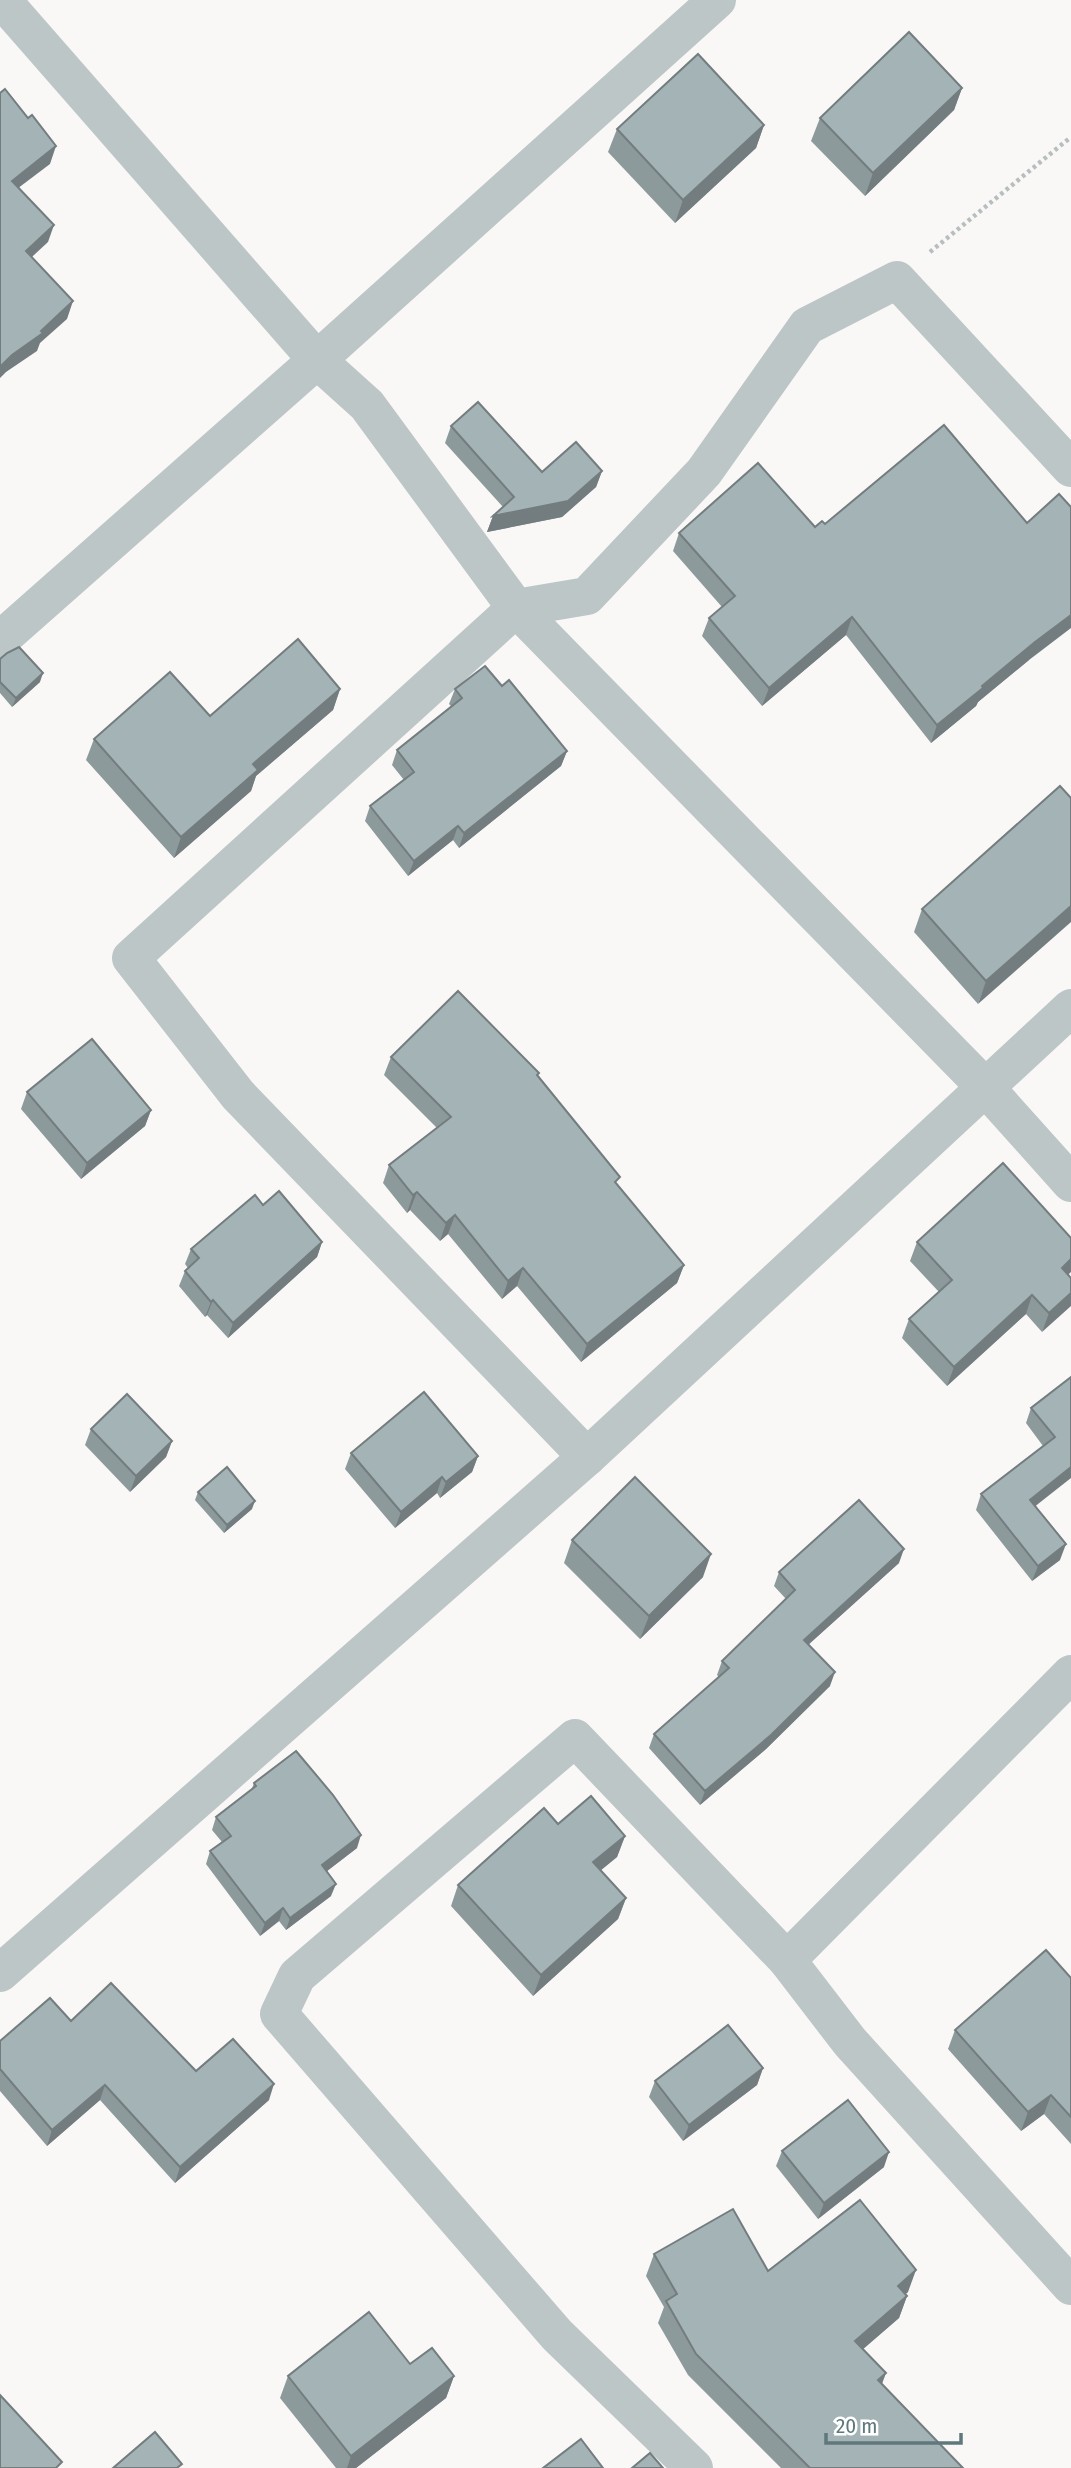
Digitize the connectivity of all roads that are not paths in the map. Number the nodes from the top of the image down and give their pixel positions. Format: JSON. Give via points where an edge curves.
{"nodes":[{"id":1,"x":2,"y":0,"type":"edge"},
{"id":2,"x":718,"y":0,"type":"edge"},
{"id":3,"x":317,"y":360,"type":"junction"},
{"id":4,"x":1071,"y":468,"type":"edge"},
{"id":5,"x":516,"y":608,"type":"junction"},
{"id":6,"x":0,"y":640,"type":"edge"},
{"id":7,"x":1071,"y":1008,"type":"edge"},
{"id":8,"x":985,"y":1087,"type":"junction"},
{"id":9,"x":1071,"y":1183,"type":"edge"},
{"id":10,"x":587,"y":1457,"type":"junction"},
{"id":11,"x":1068,"y":1682,"type":"edge"},
{"id":12,"x":788,"y":1960,"type":"junction"},
{"id":13,"x":0,"y":1973,"type":"edge"},
{"id":14,"x":1071,"y":2286,"type":"edge"},
{"id":15,"x":694,"y":2468,"type":"edge"}],
"edges":[{"from":1,"to":3,"type":"street"},
{"from":2,"to":3,"type":"street"},
{"from":3,"to":5,"type":"street","via":[[367,405]]},
{"from":3,"to":6,"type":"street"},
{"from":4,"to":5,"type":"street","via":[[897,279],[807,326],[704,472],[587,596]]},
{"from":5,"to":8,"type":"street"},
{"from":5,"to":10,"type":"street","via":[[131,958],[238,1095]]},
{"from":7,"to":8,"type":"street"},
{"from":8,"to":9,"type":"street"},
{"from":8,"to":10,"type":"street"},
{"from":10,"to":13,"type":"street"},
{"from":11,"to":12,"type":"street"},
{"from":12,"to":14,"type":"street","via":[[850,2042]]},
{"from":12,"to":15,"type":"street","via":[[575,1738],[297,1976],[279,2014],[557,2335]]}]}
